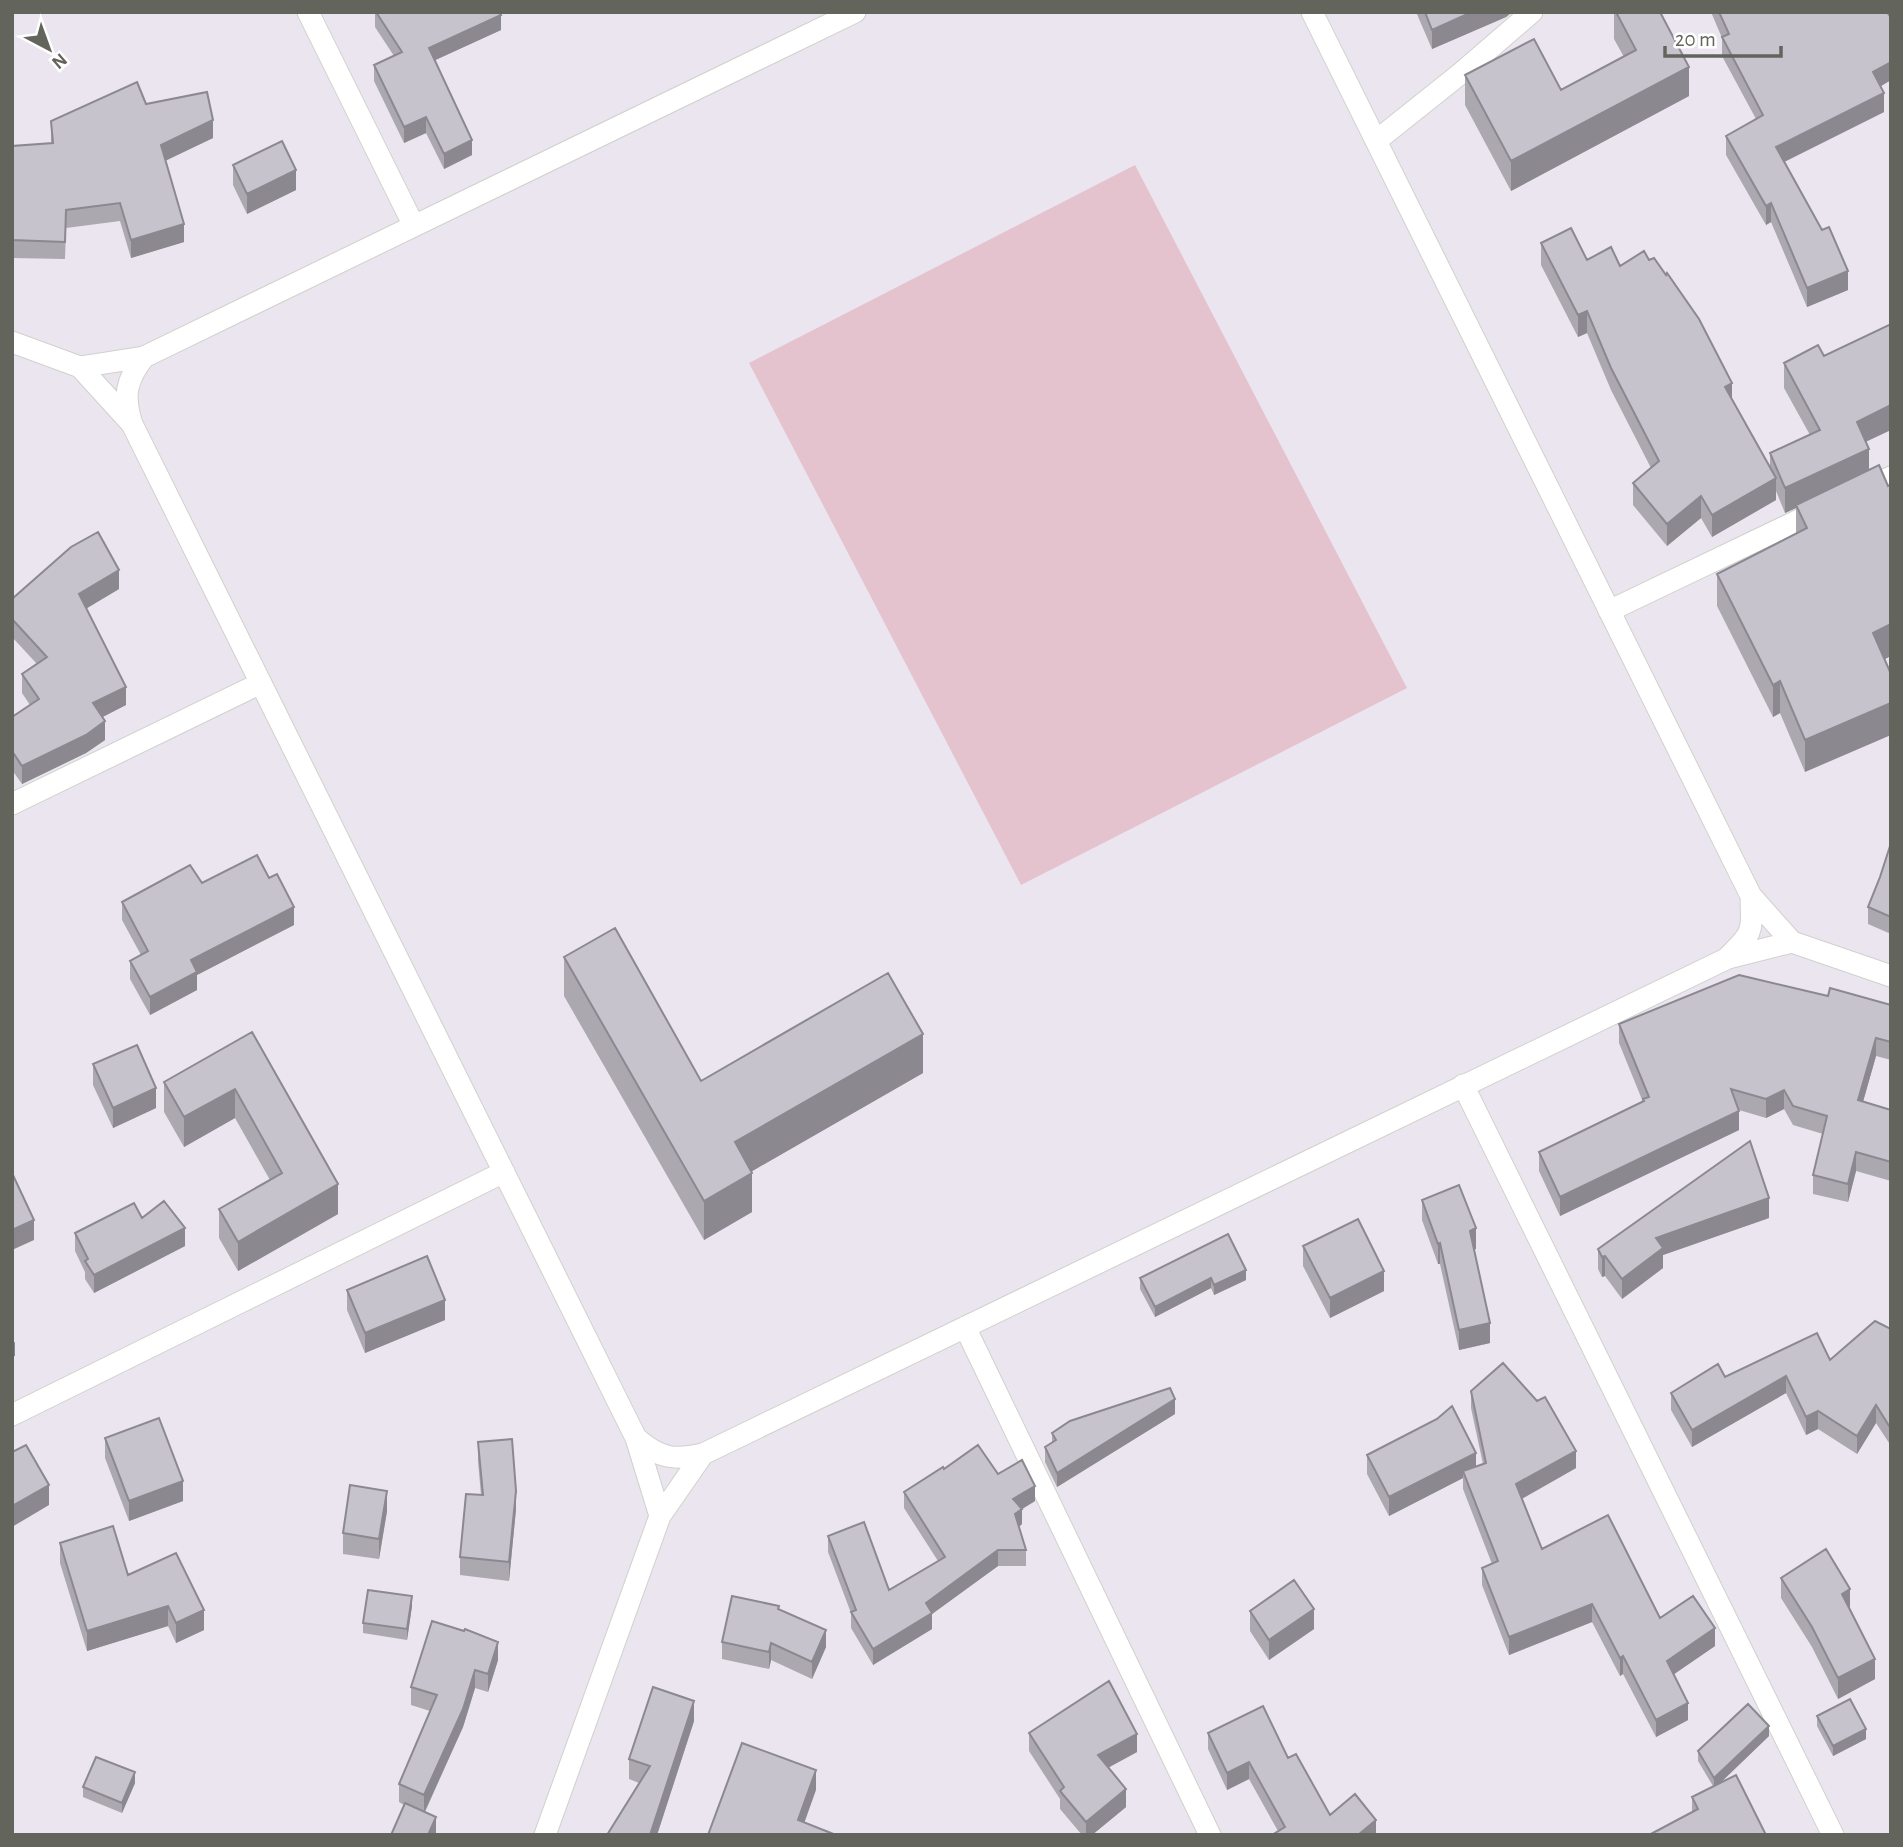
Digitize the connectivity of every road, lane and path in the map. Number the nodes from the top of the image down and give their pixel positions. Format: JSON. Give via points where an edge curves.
{"nodes":[{"id":1,"x":308,"y":12,"type":"edge"},
{"id":2,"x":855,"y":12,"type":"edge"},
{"id":3,"x":1312,"y":12,"type":"edge"},
{"id":4,"x":1532,"y":12,"type":"edge"},
{"id":5,"x":1376,"y":141,"type":"junction"},
{"id":6,"x":414,"y":226,"type":"junction"},
{"id":7,"x":12,"y":342,"type":"edge"},
{"id":8,"x":144,"y":357,"type":"junction"},
{"id":9,"x":80,"y":367,"type":"junction"},
{"id":10,"x":132,"y":424,"type":"junction"},
{"id":11,"x":1891,"y":477,"type":"edge"},
{"id":12,"x":1609,"y":611,"type":"junction"},
{"id":13,"x":261,"y":683,"type":"junction"},
{"id":14,"x":12,"y":804,"type":"edge"},
{"id":15,"x":1751,"y":896,"type":"junction"},
{"id":16,"x":1793,"y":942,"type":"junction"},
{"id":17,"x":1726,"y":958,"type":"junction"},
{"id":18,"x":1891,"y":976,"type":"edge"},
{"id":19,"x":1464,"y":1085,"type":"junction"},
{"id":20,"x":504,"y":1172,"type":"junction"},
{"id":21,"x":965,"y":1327,"type":"junction"},
{"id":22,"x":12,"y":1415,"type":"edge"},
{"id":23,"x":636,"y":1438,"type":"junction"},
{"id":24,"x":703,"y":1454,"type":"junction"},
{"id":25,"x":660,"y":1516,"type":"junction"},
{"id":26,"x":545,"y":1835,"type":"edge"},
{"id":27,"x":1210,"y":1835,"type":"edge"},
{"id":28,"x":1833,"y":1835,"type":"edge"}],
"edges":[{"from":1,"to":6,"type":"street"},
{"from":2,"to":6,"type":"street"},
{"from":3,"to":5,"type":"street"},
{"from":4,"to":5,"type":"street"},
{"from":5,"to":12,"type":"street"},
{"from":6,"to":8,"type":"street"},
{"from":7,"to":9,"type":"street"},
{"from":8,"to":9,"type":"street"},
{"from":8,"to":10,"type":"street","via":[[126,394]]},
{"from":9,"to":10,"type":"street"},
{"from":10,"to":13,"type":"street"},
{"from":11,"to":12,"type":"street"},
{"from":12,"to":15,"type":"street"},
{"from":13,"to":14,"type":"street"},
{"from":13,"to":20,"type":"street"},
{"from":15,"to":16,"type":"street"},
{"from":15,"to":17,"type":"street","via":[[1752,926],[1746,939]]},
{"from":16,"to":17,"type":"street"},
{"from":16,"to":18,"type":"street"},
{"from":17,"to":19,"type":"street"},
{"from":19,"to":21,"type":"street"},
{"from":19,"to":28,"type":"street"},
{"from":20,"to":22,"type":"street"},
{"from":20,"to":23,"type":"street"},
{"from":21,"to":24,"type":"street"},
{"from":21,"to":27,"type":"street"},
{"from":23,"to":24,"type":"street","via":[[647,1448],[673,1458]]},
{"from":23,"to":25,"type":"street"},
{"from":24,"to":25,"type":"street"},
{"from":25,"to":26,"type":"street"}]}
